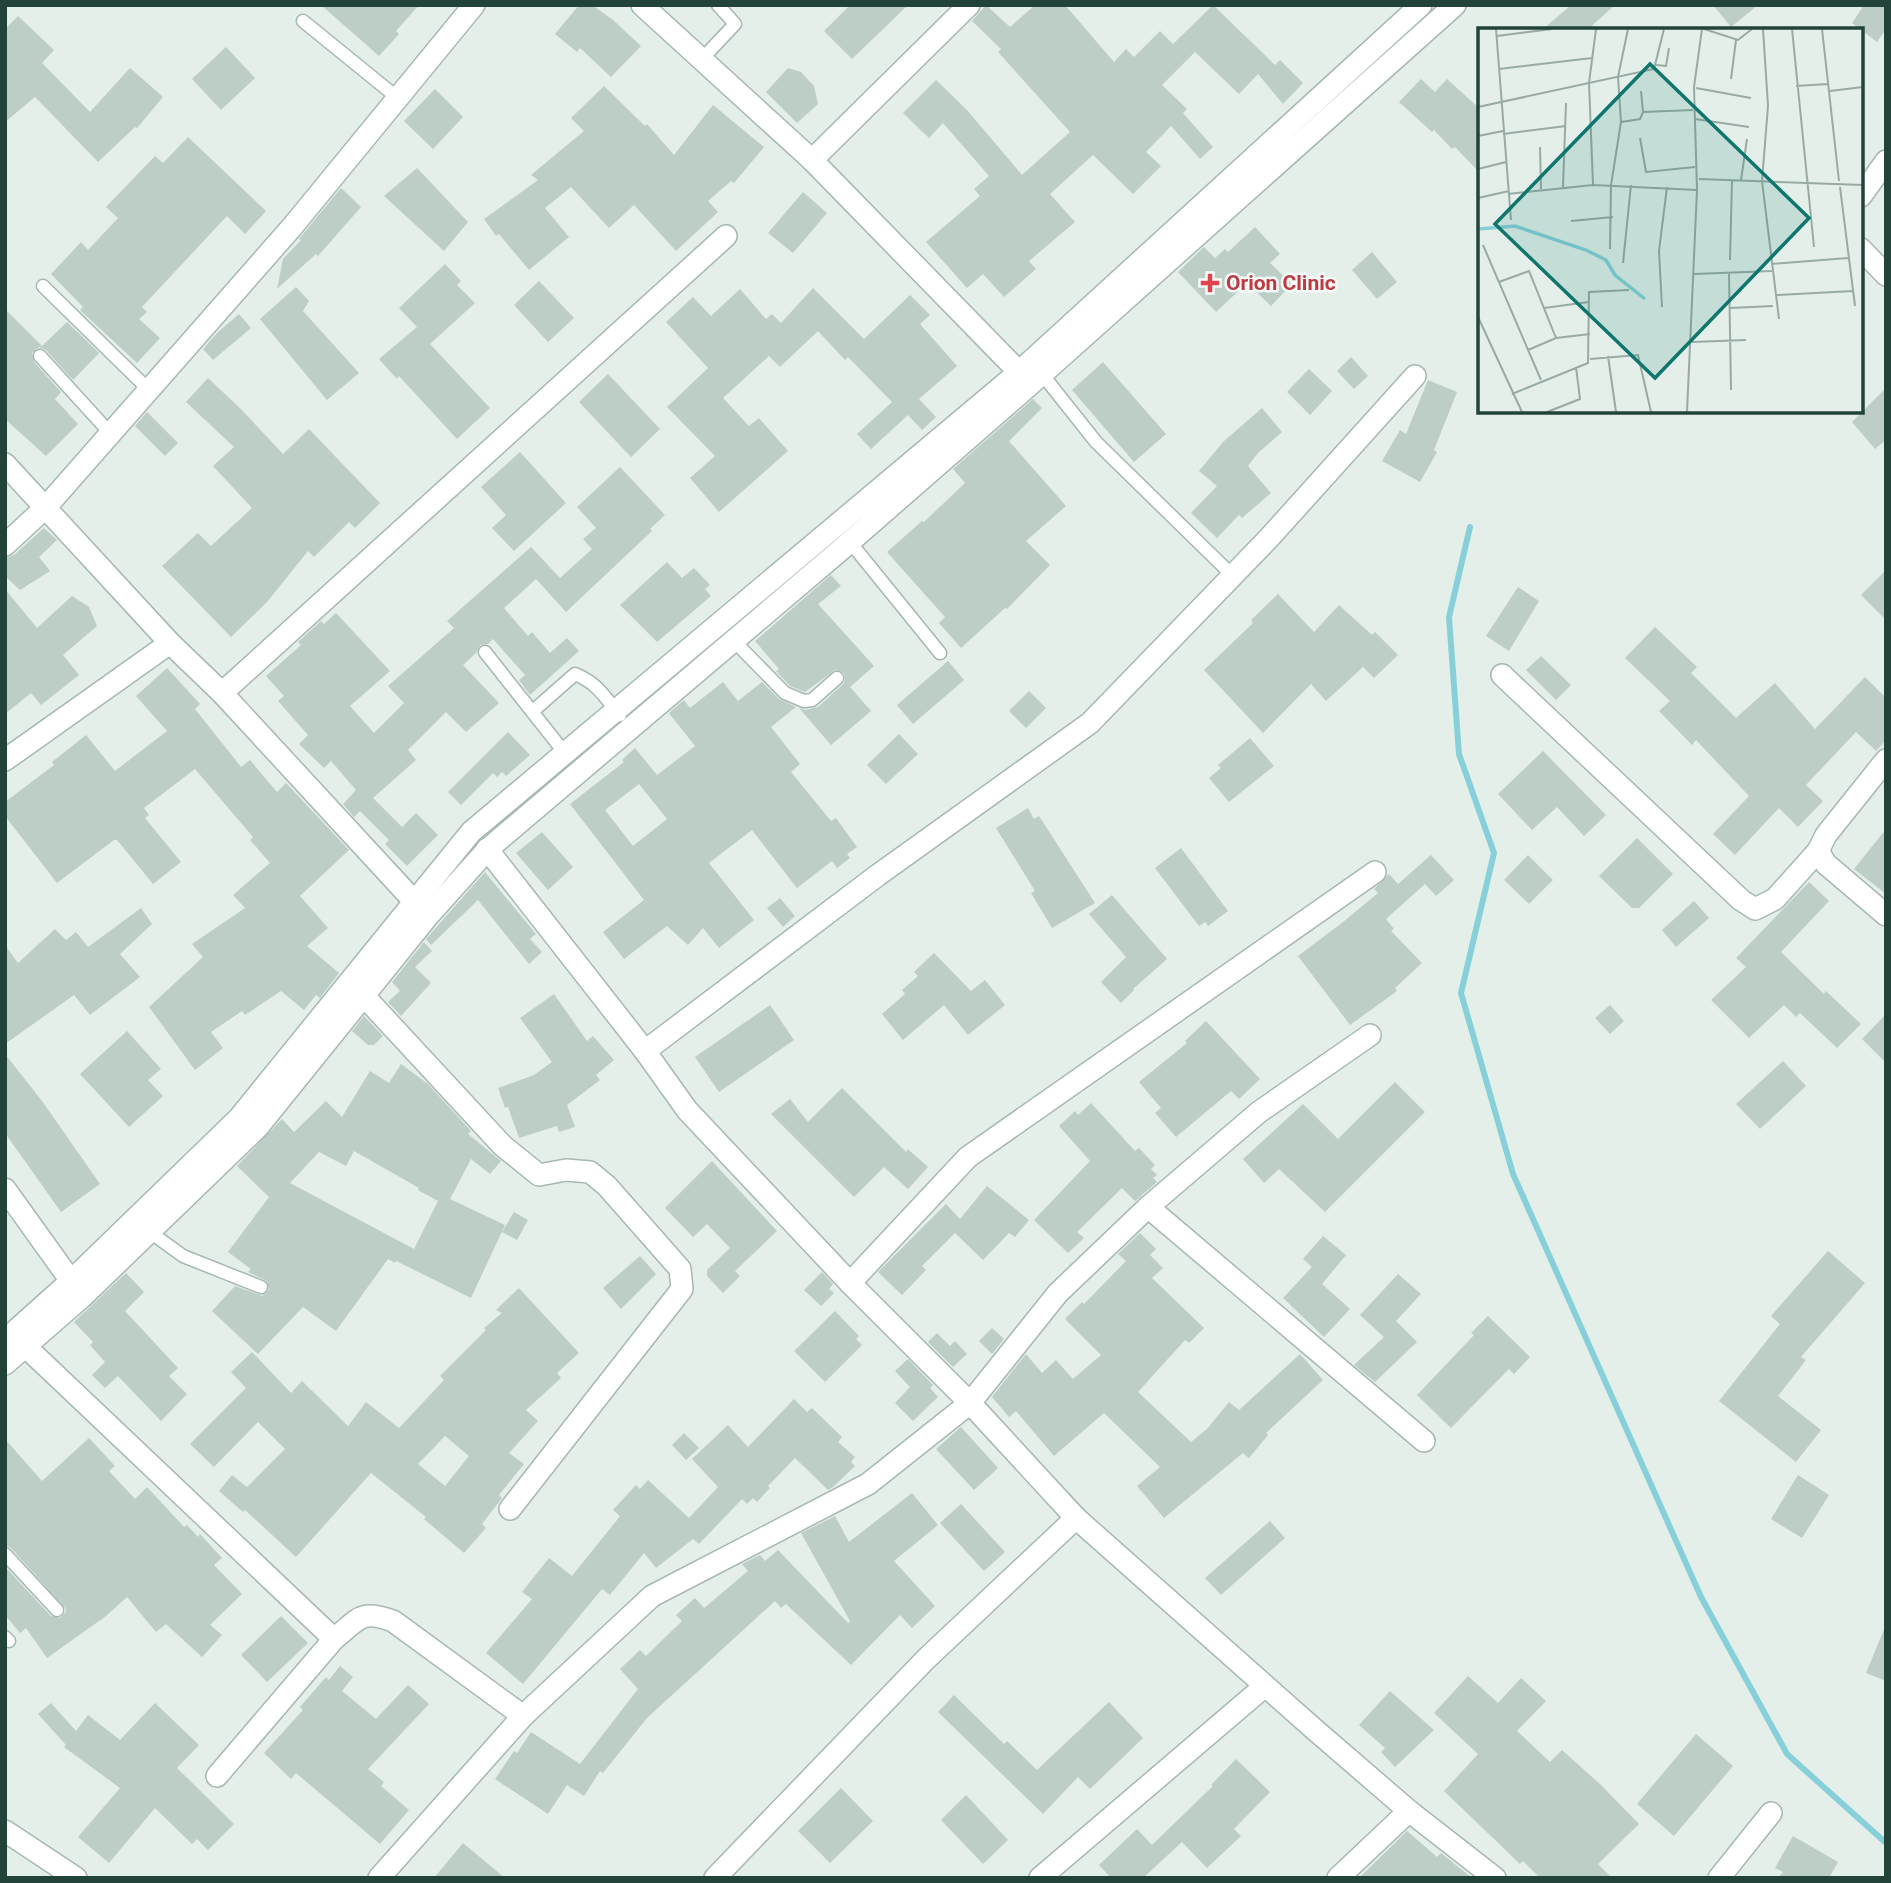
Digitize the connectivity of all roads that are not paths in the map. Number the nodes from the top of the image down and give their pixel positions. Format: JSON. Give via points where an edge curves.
{"nodes":[{"id":1,"x":474,"y":5,"type":"edge"},
{"id":2,"x":642,"y":5,"type":"edge"},
{"id":3,"x":718,"y":5,"type":"edge"},
{"id":4,"x":969,"y":5,"type":"edge"},
{"id":5,"x":1420,"y":5,"type":"edge"},
{"id":6,"x":1441,"y":9,"type":"edge"},
{"id":7,"x":303,"y":21,"type":"dead end"},
{"id":8,"x":702,"y":59,"type":"junction"},
{"id":9,"x":399,"y":99,"type":"junction"},
{"id":10,"x":1331,"y":102,"type":"junction"},
{"id":11,"x":812,"y":160,"type":"junction"},
{"id":12,"x":1886,"y":161,"type":"edge"},
{"id":13,"x":1863,"y":193,"type":"edge"},
{"id":14,"x":726,"y":236,"type":"dead end"},
{"id":15,"x":1863,"y":251,"type":"edge"},
{"id":16,"x":1886,"y":275,"type":"edge"},
{"id":17,"x":43,"y":286,"type":"dead end"},
{"id":18,"x":40,"y":356,"type":"dead end"},
{"id":19,"x":1019,"y":372,"type":"junction"},
{"id":20,"x":1042,"y":374,"type":"junction"},
{"id":21,"x":1415,"y":376,"type":"dead end"},
{"id":22,"x":149,"y":390,"type":"junction"},
{"id":23,"x":111,"y":433,"type":"junction"},
{"id":24,"x":5,"y":464,"type":"edge"},
{"id":25,"x":46,"y":507,"type":"junction"},
{"id":26,"x":850,"y":542,"type":"junction"},
{"id":27,"x":5,"y":545,"type":"edge"},
{"id":28,"x":1231,"y":575,"type":"junction"},
{"id":29,"x":734,"y":640,"type":"junction"},
{"id":30,"x":170,"y":643,"type":"junction"},
{"id":31,"x":485,"y":652,"type":"dead end"},
{"id":32,"x":940,"y":653,"type":"dead end"},
{"id":33,"x":1502,"y":675,"type":"dead end"},
{"id":34,"x":837,"y":678,"type":"dead end"},
{"id":35,"x":222,"y":692,"type":"junction"},
{"id":36,"x":616,"y":710,"type":"junction"},
{"id":37,"x":533,"y":711,"type":"junction"},
{"id":38,"x":630,"y":728,"type":"junction"},
{"id":39,"x":564,"y":752,"type":"junction"},
{"id":40,"x":5,"y":760,"type":"edge"},
{"id":41,"x":1886,"y":760,"type":"edge"},
{"id":42,"x":487,"y":849,"type":"junction"},
{"id":43,"x":1818,"y":851,"type":"junction"},
{"id":44,"x":1375,"y":872,"type":"dead end"},
{"id":45,"x":414,"y":900,"type":"junction"},
{"id":46,"x":1886,"y":915,"type":"edge"},
{"id":47,"x":363,"y":995,"type":"junction"},
{"id":48,"x":1370,"y":1035,"type":"dead end"},
{"id":49,"x":645,"y":1052,"type":"junction"},
{"id":50,"x":5,"y":1189,"type":"edge"},
{"id":51,"x":1148,"y":1207,"type":"junction"},
{"id":52,"x":150,"y":1232,"type":"junction"},
{"id":53,"x":71,"y":1281,"type":"junction"},
{"id":54,"x":850,"y":1283,"type":"junction"},
{"id":55,"x":261,"y":1287,"type":"dead end"},
{"id":56,"x":15,"y":1343,"type":"edge"},
{"id":57,"x":5,"y":1364,"type":"edge"},
{"id":58,"x":970,"y":1403,"type":"junction"},
{"id":59,"x":1424,"y":1441,"type":"dead end"},
{"id":60,"x":510,"y":1509,"type":"dead end"},
{"id":61,"x":1076,"y":1518,"type":"junction"},
{"id":62,"x":5,"y":1554,"type":"edge"},
{"id":63,"x":57,"y":1610,"type":"dead end"},
{"id":64,"x":334,"y":1639,"type":"junction"},
{"id":65,"x":1265,"y":1686,"type":"junction"},
{"id":66,"x":523,"y":1716,"type":"junction"},
{"id":67,"x":217,"y":1776,"type":"dead end"},
{"id":68,"x":1409,"y":1811,"type":"junction"},
{"id":69,"x":1771,"y":1813,"type":"dead end"},
{"id":70,"x":5,"y":1831,"type":"edge"},
{"id":71,"x":76,"y":1878,"type":"edge"},
{"id":72,"x":379,"y":1878,"type":"edge"},
{"id":73,"x":715,"y":1878,"type":"edge"},
{"id":74,"x":1040,"y":1878,"type":"edge"},
{"id":75,"x":1338,"y":1878,"type":"edge"},
{"id":76,"x":1495,"y":1878,"type":"edge"},
{"id":77,"x":1719,"y":1878,"type":"edge"}],
"edges":[{"from":1,"to":9,"type":"street"},
{"from":2,"to":8,"type":"street"},
{"from":3,"to":8,"type":"lane","via":[[735,24]]},
{"from":4,"to":11,"type":"street"},
{"from":5,"to":10,"type":"street"},
{"from":6,"to":10,"type":"street"},
{"from":7,"to":9,"type":"lane"},
{"from":8,"to":11,"type":"street"},
{"from":9,"to":22,"type":"street"},
{"from":10,"to":19,"type":"street"},
{"from":10,"to":20,"type":"street"},
{"from":11,"to":19,"type":"street"},
{"from":12,"to":13,"type":"street"},
{"from":14,"to":35,"type":"street"},
{"from":15,"to":16,"type":"street"},
{"from":17,"to":22,"type":"lane"},
{"from":18,"to":23,"type":"lane"},
{"from":19,"to":36,"type":"street"},
{"from":20,"to":26,"type":"street"},
{"from":20,"to":28,"type":"lane","via":[[1096,442]]},
{"from":21,"to":28,"type":"street"},
{"from":22,"to":23,"type":"street"},
{"from":23,"to":25,"type":"street"},
{"from":24,"to":25,"type":"street"},
{"from":25,"to":27,"type":"street"},
{"from":25,"to":30,"type":"street"},
{"from":26,"to":29,"type":"street"},
{"from":26,"to":32,"type":"lane"},
{"from":28,"to":49,"type":"street","via":[[1090,723]]},
{"from":29,"to":34,"type":"lane","via":[[795,699],[812,700]]},
{"from":29,"to":38,"type":"street"},
{"from":30,"to":35,"type":"street"},
{"from":30,"to":40,"type":"street"},
{"from":31,"to":37,"type":"lane"},
{"from":33,"to":43,"type":"street","via":[[1755,909],[1775,900]]},
{"from":35,"to":45,"type":"street"},
{"from":36,"to":37,"type":"lane","via":[[591,681],[575,674]]},
{"from":36,"to":38,"type":"lane"},
{"from":36,"to":39,"type":"street"},
{"from":37,"to":39,"type":"lane"},
{"from":38,"to":42,"type":"street"},
{"from":39,"to":45,"type":"street","via":[[471,832]]},
{"from":41,"to":43,"type":"street"},
{"from":42,"to":47,"type":"street"},
{"from":42,"to":49,"type":"street"},
{"from":43,"to":46,"type":"street","via":[[1826,864]]},
{"from":44,"to":54,"type":"street","via":[[968,1157]]},
{"from":45,"to":53,"type":"street","via":[[239,1118]]},
{"from":47,"to":52,"type":"street","via":[[258,1128]]},
{"from":47,"to":60,"type":"street","via":[[503,1146],[539,1175],[590,1172],[680,1269],[682,1289]]},
{"from":48,"to":51,"type":"street","via":[[1259,1112]]},
{"from":49,"to":54,"type":"street","via":[[687,1110]]},
{"from":50,"to":53,"type":"street"},
{"from":51,"to":58,"type":"street","via":[[1058,1293]]},
{"from":51,"to":59,"type":"street"},
{"from":52,"to":55,"type":"lane","via":[[183,1256]]},
{"from":52,"to":56,"type":"street","via":[[82,1297]]},
{"from":53,"to":56,"type":"street"},
{"from":54,"to":58,"type":"street"},
{"from":56,"to":57,"type":"street"},
{"from":56,"to":64,"type":"street"},
{"from":58,"to":61,"type":"street"},
{"from":58,"to":66,"type":"street","via":[[868,1484],[652,1596]]},
{"from":61,"to":65,"type":"street"},
{"from":61,"to":73,"type":"street","via":[[926,1659]]},
{"from":62,"to":63,"type":"lane"},
{"from":64,"to":66,"type":"street","via":[[361,1616],[374,1614],[393,1621]]},
{"from":64,"to":67,"type":"street"},
{"from":65,"to":68,"type":"street"},
{"from":65,"to":74,"type":"street"},
{"from":66,"to":72,"type":"street"},
{"from":68,"to":75,"type":"street"},
{"from":68,"to":76,"type":"street"},
{"from":69,"to":77,"type":"street"},
{"from":70,"to":71,"type":"street"}]}
